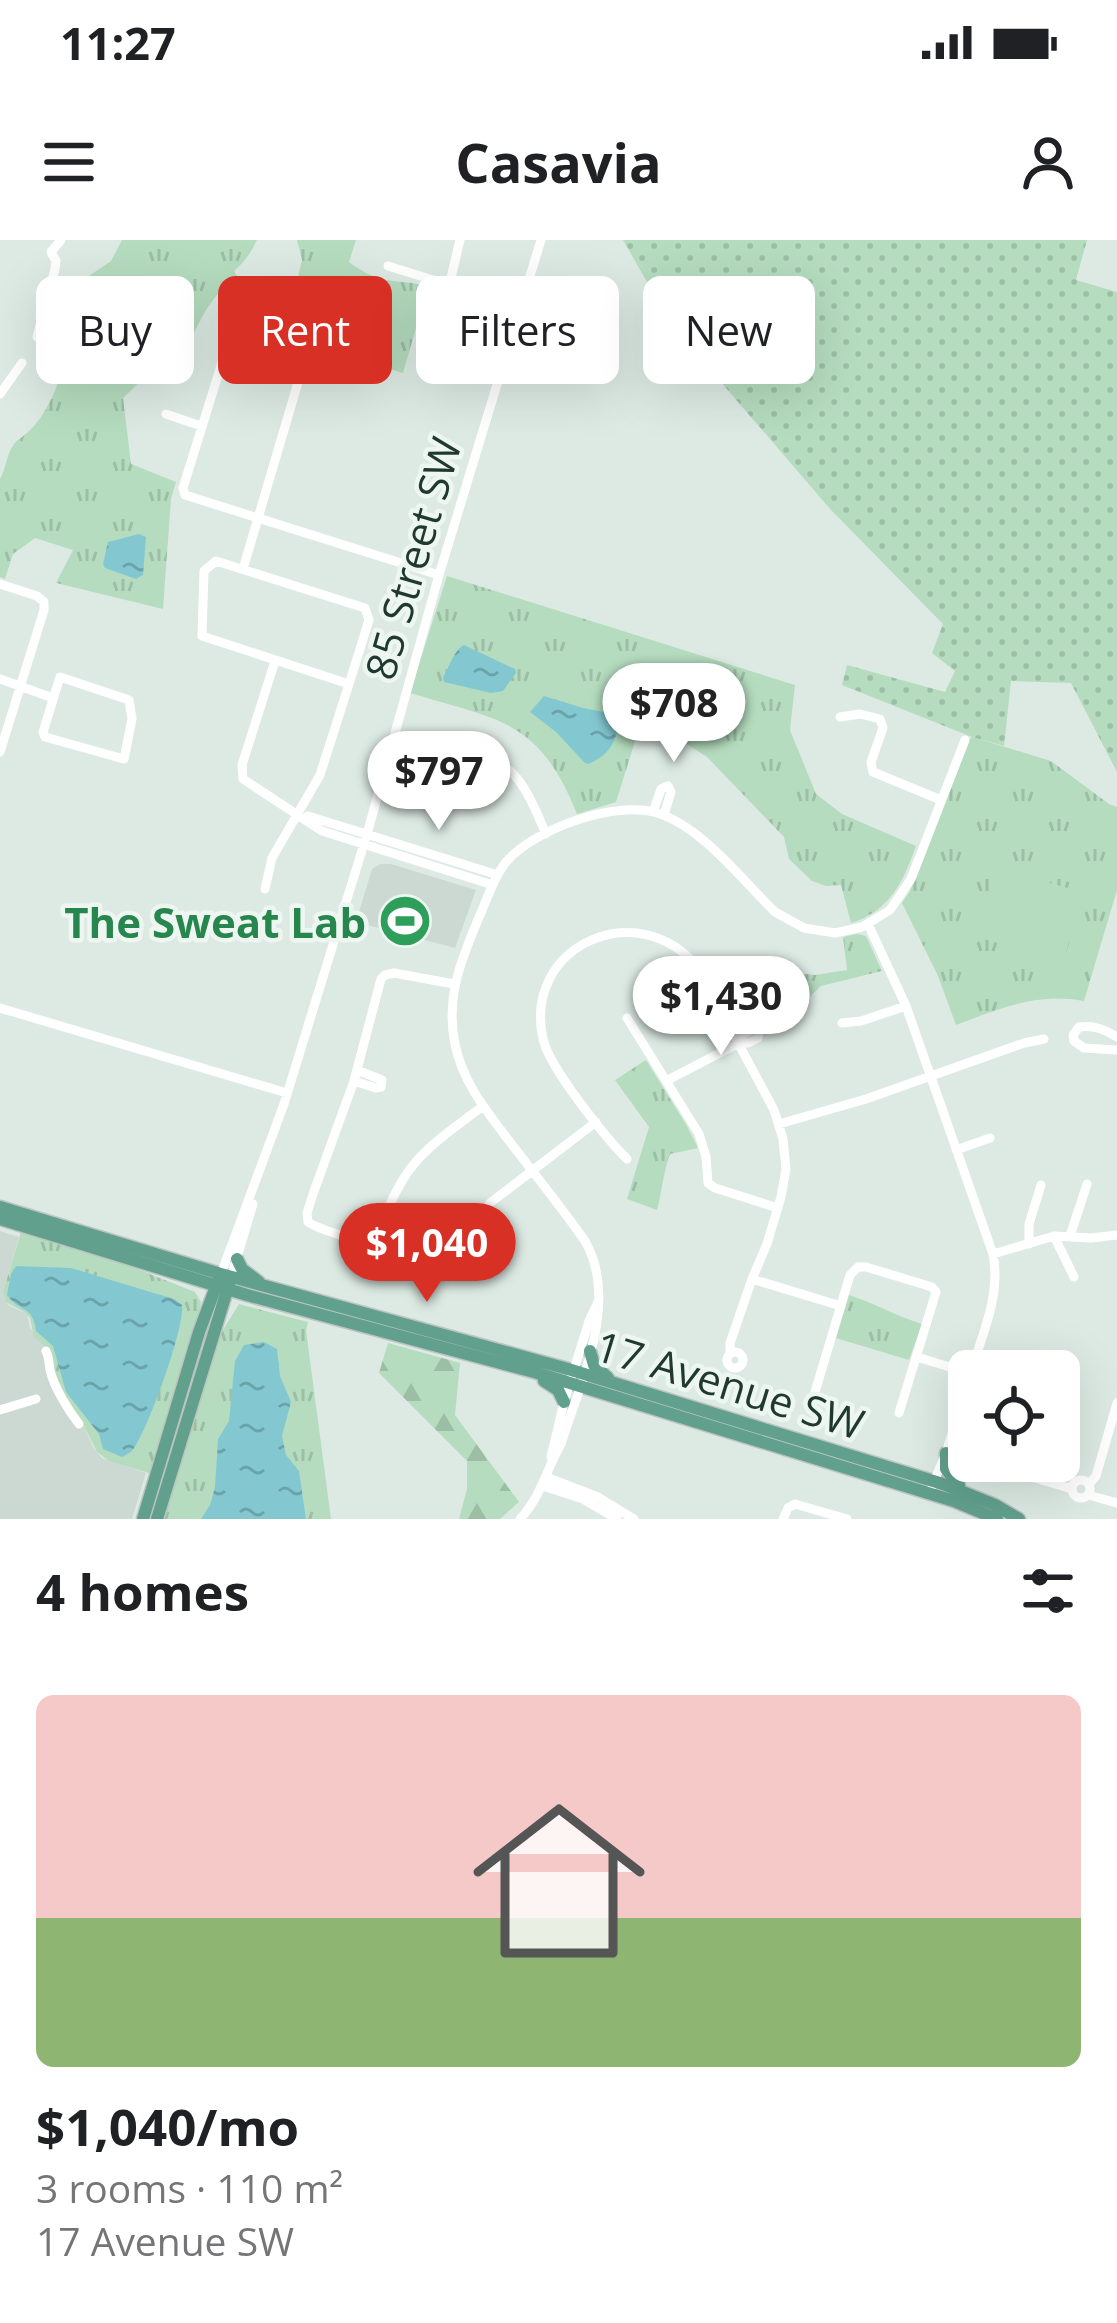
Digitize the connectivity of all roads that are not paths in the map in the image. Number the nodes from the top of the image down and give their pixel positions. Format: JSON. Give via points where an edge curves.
{"nodes":[{"id":1,"x":61,"y":240,"type":"edge"},
{"id":2,"x":460,"y":240,"type":"edge"},
{"id":3,"x":541,"y":240,"type":"edge"},
{"id":4,"x":388,"y":266,"type":"dead end"},
{"id":5,"x":54,"y":276,"type":"edge"},
{"id":6,"x":418,"y":276,"type":"edge"},
{"id":7,"x":451,"y":276,"type":"edge"},
{"id":8,"x":530,"y":276,"type":"edge"},
{"id":9,"x":22,"y":363,"type":"dead end"},
{"id":10,"x":218,"y":378,"type":"edge"},
{"id":11,"x":298,"y":384,"type":"edge"},
{"id":12,"x":497,"y":384,"type":"edge"},
{"id":13,"x":0,"y":394,"type":"edge"},
{"id":14,"x":166,"y":414,"type":"dead end"},
{"id":15,"x":201,"y":425,"type":"junction"},
{"id":16,"x":257,"y":519,"type":"junction"},
{"id":17,"x":243,"y":569,"type":"junction"},
{"id":18,"x":439,"y":575,"type":"junction"},
{"id":19,"x":0,"y":584,"type":"edge"},
{"id":20,"x":275,"y":661,"type":"junction"},
{"id":21,"x":0,"y":680,"type":"edge"},
{"id":22,"x":349,"y":683,"type":"junction"},
{"id":23,"x":20,"y":686,"type":"junction"},
{"id":24,"x":54,"y":695,"type":"junction"},
{"id":25,"x":840,"y":716,"type":"dead end"},
{"id":26,"x":964,"y":740,"type":"dead end"},
{"id":27,"x":0,"y":752,"type":"edge"},
{"id":28,"x":458,"y":755,"type":"dead end"},
{"id":29,"x":941,"y":800,"type":"junction"},
{"id":30,"x":298,"y":813,"type":"junction"},
{"id":31,"x":546,"y":834,"type":"junction"},
{"id":32,"x":365,"y":840,"type":"junction"},
{"id":33,"x":387,"y":853,"type":"junction"},
{"id":34,"x":354,"y":875,"type":"junction"},
{"id":35,"x":495,"y":880,"type":"junction"},
{"id":36,"x":266,"y":889,"type":"dead end"},
{"id":37,"x":868,"y":924,"type":"junction"},
{"id":38,"x":454,"y":984,"type":"junction"},
{"id":39,"x":905,"y":1006,"type":"junction"},
{"id":40,"x":0,"y":1008,"type":"edge"},
{"id":41,"x":627,"y":1018,"type":"dead end"},
{"id":42,"x":842,"y":1022,"type":"dead end"},
{"id":43,"x":1117,"y":1037,"type":"edge"},
{"id":44,"x":1044,"y":1039,"type":"dead end"},
{"id":45,"x":739,"y":1043,"type":"junction"},
{"id":46,"x":1117,"y":1050,"type":"edge"},
{"id":47,"x":930,"y":1076,"type":"junction"},
{"id":48,"x":666,"y":1081,"type":"junction"},
{"id":49,"x":287,"y":1093,"type":"junction"},
{"id":50,"x":483,"y":1106,"type":"junction"},
{"id":51,"x":596,"y":1122,"type":"junction"},
{"id":52,"x":779,"y":1124,"type":"junction"},
{"id":53,"x":990,"y":1138,"type":"dead end"},
{"id":54,"x":956,"y":1150,"type":"junction"},
{"id":55,"x":627,"y":1160,"type":"dead end"},
{"id":56,"x":261,"y":1170,"type":"junction"},
{"id":57,"x":532,"y":1170,"type":"junction"},
{"id":58,"x":1087,"y":1184,"type":"dead end"},
{"id":59,"x":1041,"y":1185,"type":"dead end"},
{"id":60,"x":0,"y":1207,"type":"edge"},
{"id":61,"x":778,"y":1208,"type":"junction"},
{"id":62,"x":10,"y":1218,"type":"edge"},
{"id":63,"x":1117,"y":1235,"type":"edge"},
{"id":64,"x":1054,"y":1236,"type":"junction"},
{"id":65,"x":1070,"y":1236,"type":"junction"},
{"id":66,"x":103,"y":1244,"type":"junction"},
{"id":67,"x":1029,"y":1244,"type":"junction"},
{"id":68,"x":993,"y":1254,"type":"junction"},
{"id":69,"x":237,"y":1259,"type":"junction"},
{"id":70,"x":453,"y":1268,"type":"dead end"},
{"id":71,"x":181,"y":1275,"type":"junction"},
{"id":72,"x":1074,"y":1276,"type":"dead end"},
{"id":73,"x":752,"y":1279,"type":"junction"},
{"id":74,"x":223,"y":1281,"type":"junction"},
{"id":75,"x":265,"y":1286,"type":"junction"},
{"id":76,"x":247,"y":1295,"type":"junction"},
{"id":77,"x":598,"y":1302,"type":"junction"},
{"id":78,"x":841,"y":1306,"type":"junction"},
{"id":79,"x":218,"y":1321,"type":"junction"},
{"id":80,"x":199,"y":1332,"type":"junction"},
{"id":81,"x":977,"y":1350,"type":"edge"},
{"id":82,"x":46,"y":1351,"type":"dead end"},
{"id":83,"x":590,"y":1351,"type":"junction"},
{"id":84,"x":730,"y":1354,"type":"dead end"},
{"id":85,"x":917,"y":1357,"type":"junction"},
{"id":86,"x":948,"y":1367,"type":"edge"},
{"id":87,"x":534,"y":1372,"type":"junction"},
{"id":88,"x":577,"y":1378,"type":"junction"},
{"id":89,"x":614,"y":1382,"type":"junction"},
{"id":90,"x":815,"y":1392,"type":"dead end"},
{"id":91,"x":36,"y":1399,"type":"dead end"},
{"id":92,"x":564,"y":1402,"type":"junction"},
{"id":93,"x":1117,"y":1403,"type":"edge"},
{"id":94,"x":0,"y":1410,"type":"edge"},
{"id":95,"x":899,"y":1413,"type":"dead end"},
{"id":96,"x":79,"y":1424,"type":"dead end"},
{"id":97,"x":1111,"y":1443,"type":"edge"},
{"id":98,"x":948,"y":1446,"type":"edge"},
{"id":99,"x":946,"y":1453,"type":"junction"},
{"id":100,"x":551,"y":1462,"type":"junction"},
{"id":101,"x":544,"y":1482,"type":"junction"},
{"id":102,"x":1049,"y":1482,"type":"edge"},
{"id":103,"x":1077,"y":1482,"type":"edge"},
{"id":104,"x":1080,"y":1482,"type":"edge"},
{"id":105,"x":932,"y":1488,"type":"junction"},
{"id":106,"x":1089,"y":1489,"type":"junction"},
{"id":107,"x":981,"y":1498,"type":"junction"},
{"id":108,"x":1117,"y":1503,"type":"edge"},
{"id":109,"x":143,"y":1519,"type":"edge"},
{"id":110,"x":157,"y":1519,"type":"edge"},
{"id":111,"x":520,"y":1519,"type":"edge"},
{"id":112,"x":617,"y":1519,"type":"edge"},
{"id":113,"x":634,"y":1519,"type":"edge"},
{"id":114,"x":783,"y":1519,"type":"edge"},
{"id":115,"x":847,"y":1519,"type":"edge"},
{"id":116,"x":997,"y":1519,"type":"edge"},
{"id":117,"x":1019,"y":1519,"type":"edge"}],
"edges":[{"from":1,"to":5,"type":"street","via":[[51,252]]},
{"from":2,"to":7,"type":"street"},
{"from":3,"to":8,"type":"street","name":"85 Street SW"},
{"from":4,"to":6,"type":"street"},
{"from":9,"to":13,"type":"street"},
{"from":10,"to":15,"type":"street"},
{"from":11,"to":16,"type":"street"},
{"from":12,"to":18,"type":"street","name":"85 Street SW"},
{"from":14,"to":15,"type":"street"},
{"from":15,"to":16,"type":"street","via":[[183,493]]},
{"from":16,"to":17,"type":"street"},
{"from":16,"to":18,"type":"street"},
{"from":17,"to":20,"type":"street","via":[[216,561],[205,568],[201,633]]},
{"from":17,"to":22,"type":"street","via":[[367,610]]},
{"from":18,"to":32,"type":"street","name":"85 Street SW"},
{"from":19,"to":23,"type":"street","via":[[44,602]]},
{"from":20,"to":22,"type":"street"},
{"from":20,"to":30,"type":"street","via":[[242,774]]},
{"from":21,"to":23,"type":"street"},
{"from":22,"to":30,"type":"street","via":[[320,776]]},
{"from":23,"to":24,"type":"street"},
{"from":23,"to":27,"type":"street"},
{"from":24,"to":24,"type":"street","via":[[45,736],[126,756],[129,700],[60,677]]},
{"from":25,"to":29,"type":"street","via":[[880,719],[873,772]]},
{"from":26,"to":29,"type":"street"},
{"from":28,"to":31,"type":"street","via":[[485,756],[518,777]]},
{"from":29,"to":37,"type":"street","via":[[907,888]]},
{"from":30,"to":32,"type":"street"},
{"from":30,"to":36,"type":"street","via":[[272,858]]},
{"from":31,"to":35,"type":"street","via":[[515,853]]},
{"from":31,"to":37,"type":"street","via":[[600,813],[659,814],[694,834],[789,922],[830,933]]},
{"from":32,"to":33,"type":"street"},
{"from":32,"to":34,"type":"street","name":"85 Street SW"},
{"from":32,"to":35,"type":"street"},
{"from":33,"to":34,"type":"street"},
{"from":33,"to":35,"type":"street"},
{"from":34,"to":49,"type":"street","name":"85 Street SW"},
{"from":35,"to":38,"type":"street"},
{"from":37,"to":39,"type":"street"},
{"from":38,"to":50,"type":"street","via":[[454,1044]]},
{"from":38,"to":50,"type":"street","via":[[382,976],[307,1217],[315,1227],[374,1239],[413,1162]]},
{"from":39,"to":42,"type":"street"},
{"from":39,"to":47,"type":"street"},
{"from":40,"to":49,"type":"street"},
{"from":41,"to":48,"type":"street"},
{"from":43,"to":46,"type":"street","via":[[1087,1026],[1073,1035],[1079,1046]]},
{"from":44,"to":47,"type":"street"},
{"from":45,"to":48,"type":"street"},
{"from":45,"to":51,"type":"street","via":[[698,968],[674,945],[630,931],[589,940],[554,973],[540,1019],[549,1057]]},
{"from":45,"to":52,"type":"street"},
{"from":47,"to":52,"type":"street"},
{"from":47,"to":54,"type":"street"},
{"from":48,"to":61,"type":"street","via":[[699,1134],[708,1183]]},
{"from":49,"to":56,"type":"street","name":"85 Street SW"},
{"from":50,"to":57,"type":"street"},
{"from":51,"to":55,"type":"street"},
{"from":51,"to":57,"type":"street"},
{"from":52,"to":61,"type":"street","via":[[786,1169]]},
{"from":53,"to":54,"type":"street"},
{"from":54,"to":68,"type":"street"},
{"from":56,"to":69,"type":"street","name":"85 Street SW"},
{"from":56,"to":74,"type":"street","name":"85 Street SW"},
{"from":57,"to":70,"type":"street","via":[[490,1203]]},
{"from":57,"to":77,"type":"street","via":[[591,1251]]},
{"from":58,"to":65,"type":"street"},
{"from":59,"to":67,"type":"street"},
{"from":60,"to":62,"type":"main road","name":"17 Avenue SW"},
{"from":61,"to":73,"type":"street"},
{"from":62,"to":66,"type":"main road","name":"17 Avenue SW"},
{"from":63,"to":65,"type":"street"},
{"from":64,"to":65,"type":"street"},
{"from":64,"to":67,"type":"street"},
{"from":64,"to":72,"type":"street"},
{"from":66,"to":71,"type":"main road","name":"17 Avenue SW"},
{"from":66,"to":74,"type":"main road","name":"17 Avenue SW"},
{"from":67,"to":68,"type":"street"},
{"from":68,"to":81,"type":"street","via":[[995,1292]]},
{"from":69,"to":74,"type":"street","name":"85 Street SW"},
{"from":69,"to":75,"type":"main road"},
{"from":71,"to":74,"type":"main road","name":"17 Avenue SW"},
{"from":71,"to":80,"type":"main road","via":[[203,1299]]},
{"from":73,"to":78,"type":"street"},
{"from":73,"to":84,"type":"street"},
{"from":74,"to":75,"type":"main road","name":"17 Avenue SW"},
{"from":74,"to":76,"type":"main road","name":"17 Avenue SW"},
{"from":74,"to":79,"type":"main road","name":"85 Street SW"},
{"from":74,"to":80,"type":"main road","name":"85 Street SW"},
{"from":75,"to":88,"type":"main road","name":"17 Avenue SW"},
{"from":76,"to":79,"type":"main road"},
{"from":76,"to":87,"type":"main road","name":"17 Avenue SW"},
{"from":77,"to":83,"type":"street"},
{"from":77,"to":88,"type":"street"},
{"from":78,"to":85,"type":"street","via":[[852,1272],[862,1266],[932,1287],[937,1296]]},
{"from":78,"to":90,"type":"street"},
{"from":79,"to":110,"type":"main road","name":"85 Street SW"},
{"from":80,"to":109,"type":"main road","name":"85 Street SW"},
{"from":82,"to":96,"type":"street"},
{"from":83,"to":88,"type":"street"},
{"from":83,"to":89,"type":"main road"},
{"from":85,"to":86,"type":"street"},
{"from":85,"to":95,"type":"street"},
{"from":87,"to":88,"type":"main road","name":"17 Avenue SW"},
{"from":87,"to":92,"type":"main road"},
{"from":88,"to":89,"type":"main road","name":"17 Avenue SW"},
{"from":88,"to":92,"type":"street"},
{"from":88,"to":100,"type":"street"},
{"from":88,"to":105,"type":"main road","name":"17 Avenue SW"},
{"from":89,"to":105,"type":"main road","name":"17 Avenue SW"},
{"from":91,"to":94,"type":"street"},
{"from":92,"to":100,"type":"street"},
{"from":93,"to":97,"type":"street"},
{"from":97,"to":106,"type":"street"},
{"from":98,"to":99,"type":"street"},
{"from":99,"to":105,"type":"street"},
{"from":99,"to":107,"type":"main road","via":[[950,1477]]},
{"from":100,"to":101,"type":"street"},
{"from":101,"to":111,"type":"street"},
{"from":101,"to":112,"type":"street"},
{"from":101,"to":113,"type":"street","via":[[586,1491]]},
{"from":102,"to":103,"type":"street","via":[[1072,1489]]},
{"from":104,"to":106,"type":"street"},
{"from":105,"to":107,"type":"main road","name":"17 Avenue SW"},
{"from":105,"to":116,"type":"main road","name":"17 Avenue SW"},
{"from":106,"to":108,"type":"street"},
{"from":107,"to":117,"type":"main road","name":"17 Avenue SW"},
{"from":114,"to":115,"type":"street","via":[[795,1504]]}]}
